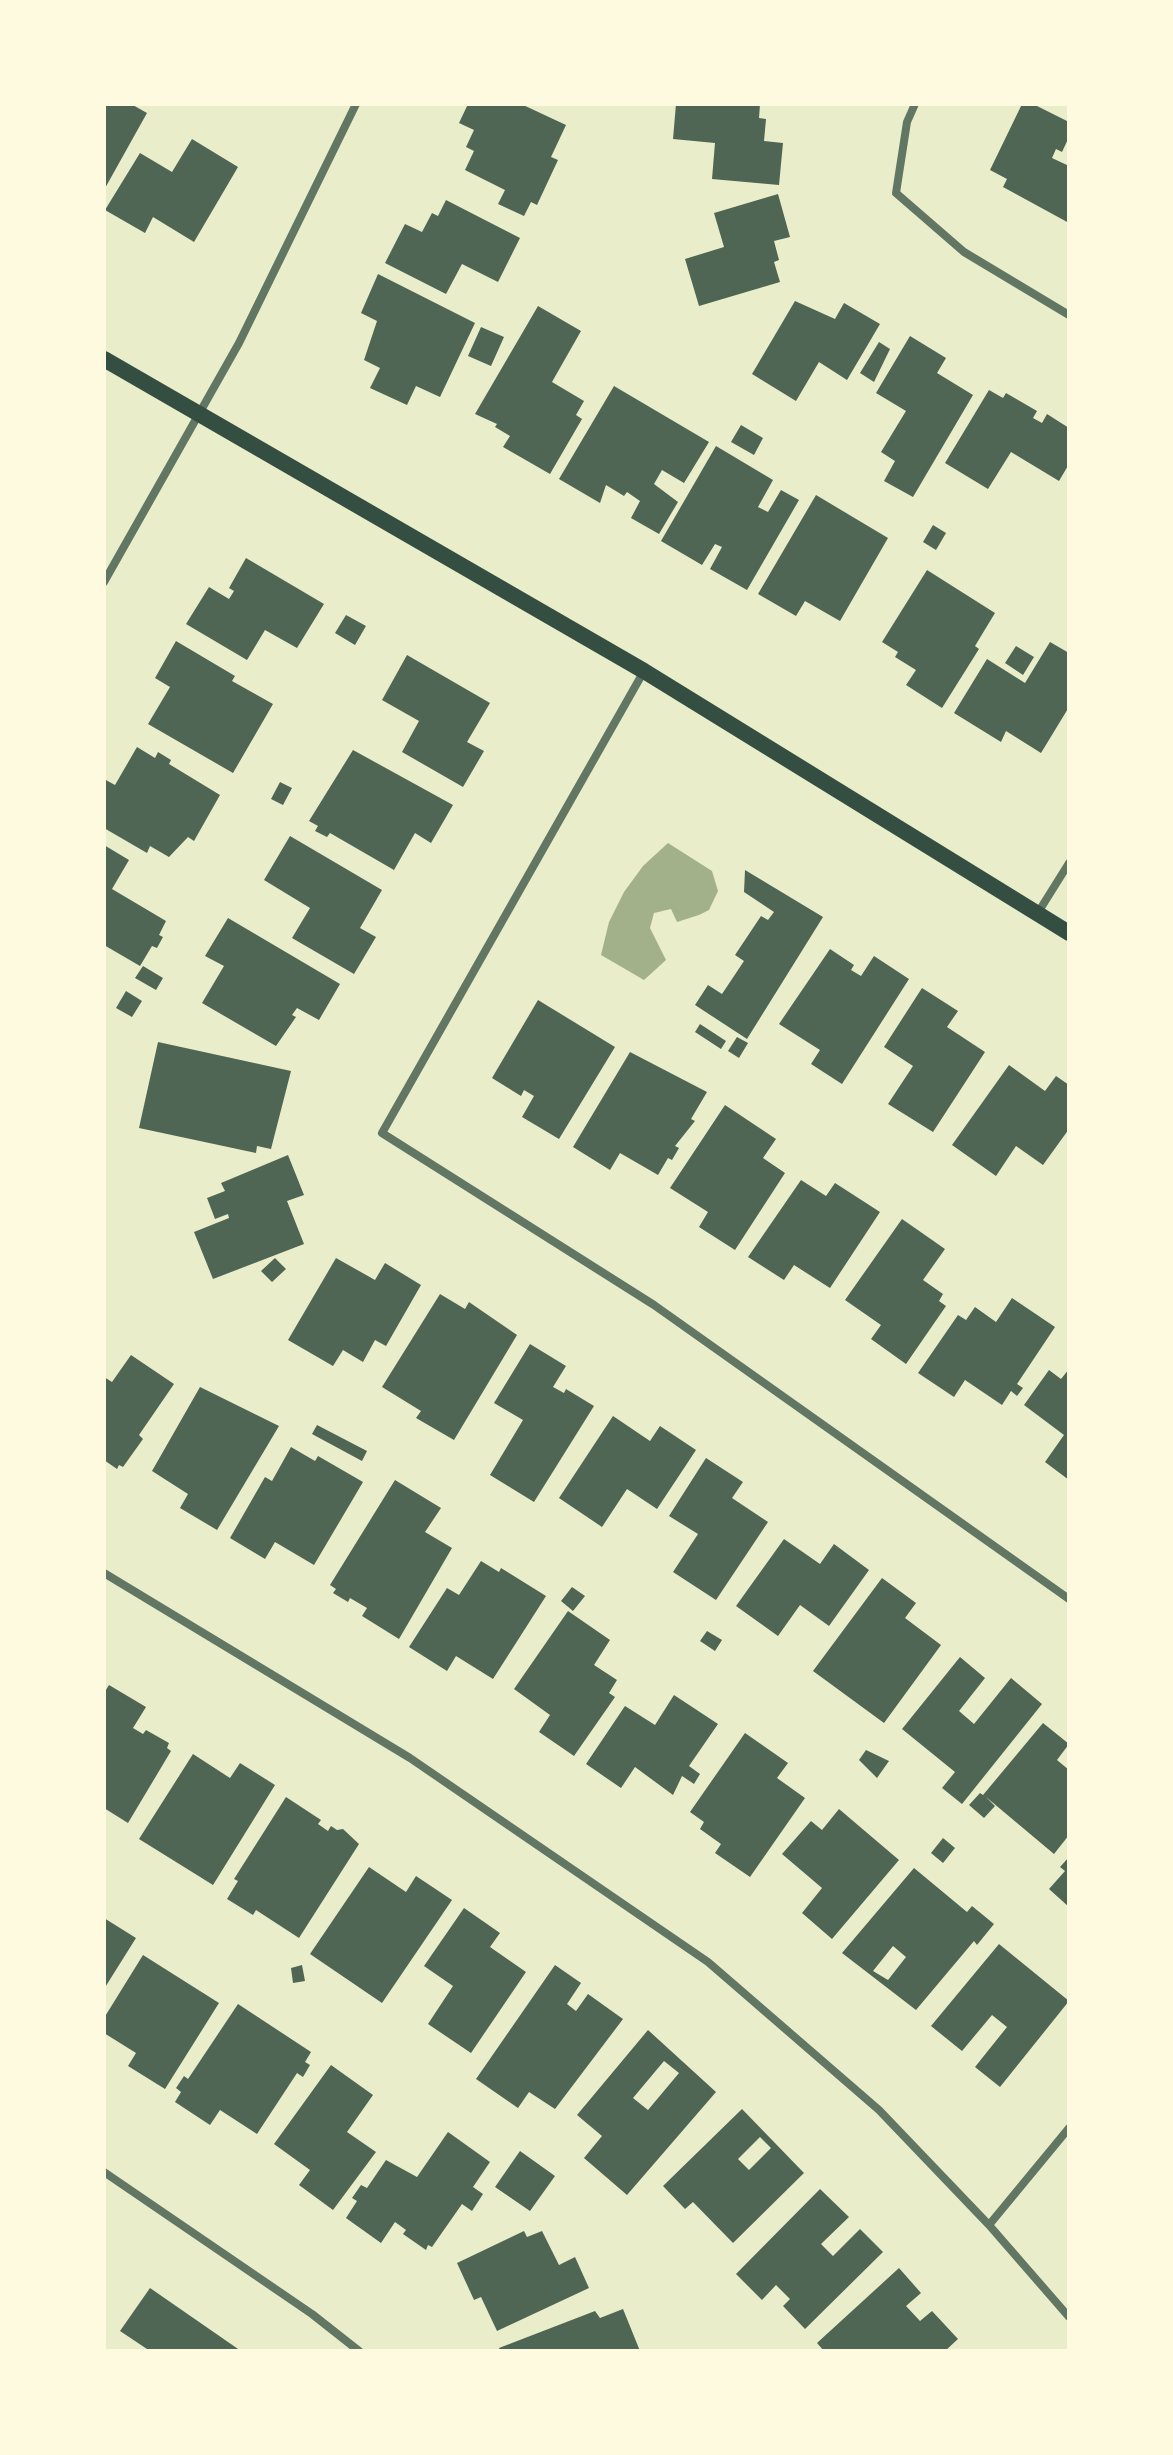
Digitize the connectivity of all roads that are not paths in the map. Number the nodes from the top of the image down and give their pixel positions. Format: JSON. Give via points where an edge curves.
{"nodes":[{"id":1,"x":356,"y":104,"type":"edge"},
{"id":2,"x":915,"y":104,"type":"edge"},
{"id":3,"x":1069,"y":315,"type":"edge"},
{"id":4,"x":104,"y":359,"type":"edge"},
{"id":5,"x":200,"y":415,"type":"junction"},
{"id":6,"x":104,"y":582,"type":"edge"},
{"id":7,"x":644,"y":671,"type":"junction"},
{"id":8,"x":1069,"y":863,"type":"edge"},
{"id":9,"x":1039,"y":911,"type":"junction"},
{"id":10,"x":1069,"y":933,"type":"edge"},
{"id":11,"x":104,"y":1573,"type":"edge"},
{"id":12,"x":1069,"y":1599,"type":"edge"},
{"id":13,"x":1069,"y":2128,"type":"edge"},
{"id":14,"x":104,"y":2172,"type":"edge"},
{"id":15,"x":989,"y":2225,"type":"junction"},
{"id":16,"x":1069,"y":2317,"type":"edge"},
{"id":17,"x":359,"y":2351,"type":"edge"}],
"edges":[{"from":1,"to":5,"type":"street"},
{"from":2,"to":3,"type":"street","via":[[907,122],[896,193],[964,252]]},
{"from":4,"to":5,"type":"main road"},
{"from":5,"to":6,"type":"street"},
{"from":5,"to":7,"type":"main road"},
{"from":7,"to":9,"type":"main road"},
{"from":7,"to":12,"type":"street","via":[[382,1133],[654,1305]]},
{"from":8,"to":9,"type":"street"},
{"from":9,"to":10,"type":"main road"},
{"from":11,"to":15,"type":"street","via":[[410,1758],[708,1962],[879,2110]]},
{"from":13,"to":15,"type":"street"},
{"from":14,"to":17,"type":"street"},
{"from":15,"to":16,"type":"street"}]}
